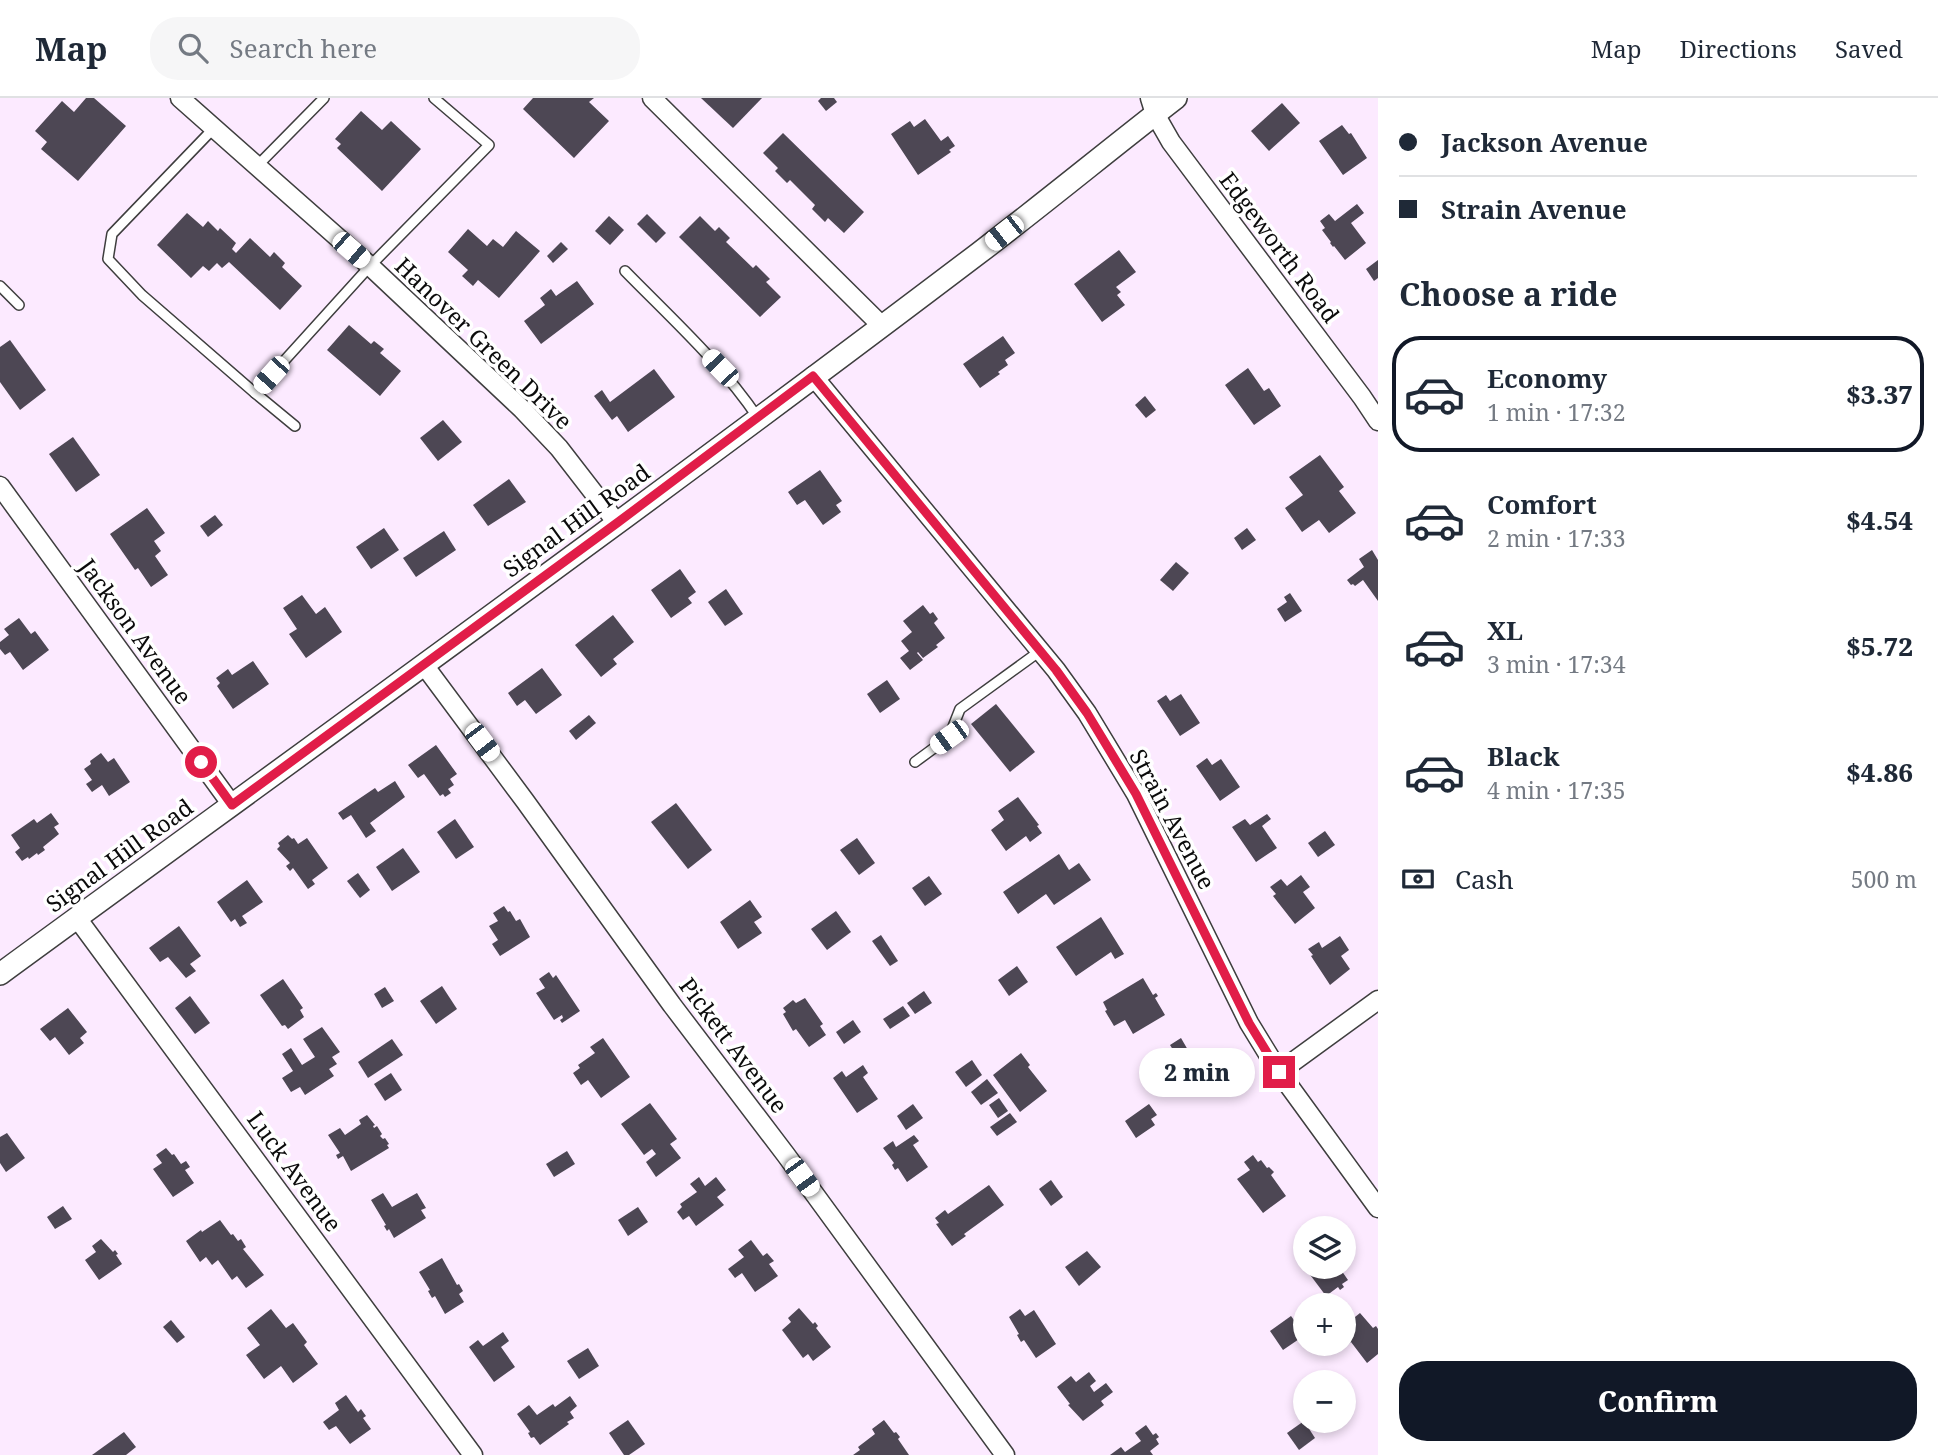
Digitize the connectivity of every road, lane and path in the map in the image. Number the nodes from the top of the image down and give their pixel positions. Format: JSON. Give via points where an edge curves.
{"nodes":[{"id":1,"x":180,"y":98,"type":"edge"},
{"id":2,"x":324,"y":98,"type":"edge"},
{"id":3,"x":434,"y":98,"type":"edge"},
{"id":4,"x":652,"y":98,"type":"edge"},
{"id":5,"x":1176,"y":98,"type":"edge"},
{"id":6,"x":1153,"y":106,"type":"edge"},
{"id":7,"x":214,"y":128,"type":"junction"},
{"id":8,"x":257,"y":166,"type":"junction"},
{"id":9,"x":370,"y":266,"type":"junction"},
{"id":10,"x":625,"y":271,"type":"dead end"},
{"id":11,"x":0,"y":286,"type":"edge"},
{"id":12,"x":19,"y":305,"type":"dead end"},
{"id":13,"x":882,"y":326,"type":"junction"},
{"id":14,"x":813,"y":376,"type":"junction"},
{"id":15,"x":255,"y":393,"type":"junction"},
{"id":16,"x":758,"y":418,"type":"junction"},
{"id":17,"x":1378,"y":421,"type":"edge"},
{"id":18,"x":295,"y":426,"type":"dead end"},
{"id":19,"x":0,"y":485,"type":"edge"},
{"id":20,"x":617,"y":523,"type":"junction"},
{"id":21,"x":1040,"y":651,"type":"junction"},
{"id":22,"x":424,"y":664,"type":"junction"},
{"id":23,"x":915,"y":762,"type":"dead end"},
{"id":24,"x":232,"y":805,"type":"junction"},
{"id":25,"x":77,"y":918,"type":"junction"},
{"id":26,"x":0,"y":974,"type":"edge"},
{"id":27,"x":1378,"y":1000,"type":"edge"},
{"id":28,"x":1279,"y":1072,"type":"junction"},
{"id":29,"x":1378,"y":1208,"type":"edge"},
{"id":30,"x":473,"y":1455,"type":"edge"},
{"id":31,"x":1005,"y":1455,"type":"edge"}],
"edges":[{"from":1,"to":7,"type":"street","name":"Hanover Green Drive"},
{"from":2,"to":8,"type":"lane"},
{"from":3,"to":9,"type":"lane","via":[[489,145]]},
{"from":4,"to":13,"type":"street"},
{"from":5,"to":6,"type":"street","name":"Signal Hill Road"},
{"from":6,"to":13,"type":"street","name":"Signal Hill Road","via":[[982,250]]},
{"from":6,"to":17,"type":"street","name":"Edgeworth Road","via":[[1171,142]]},
{"from":7,"to":8,"type":"street","name":"Hanover Green Drive"},
{"from":7,"to":15,"type":"lane","via":[[112,234],[108,259],[142,295]]},
{"from":8,"to":9,"type":"street","name":"Hanover Green Drive"},
{"from":9,"to":15,"type":"lane"},
{"from":9,"to":20,"type":"street","name":"Hanover Green Drive","via":[[522,408]]},
{"from":10,"to":16,"type":"lane","via":[[720,368]]},
{"from":11,"to":12,"type":"lane"},
{"from":13,"to":14,"type":"street","name":"Signal Hill Road"},
{"from":14,"to":16,"type":"street","name":"Signal Hill Road"},
{"from":14,"to":21,"type":"street","name":"Strain Avenue"},
{"from":15,"to":18,"type":"lane"},
{"from":16,"to":20,"type":"street","name":"Signal Hill Road"},
{"from":19,"to":24,"type":"street","name":"Jackson Avenue"},
{"from":20,"to":22,"type":"street","name":"Signal Hill Road"},
{"from":21,"to":23,"type":"lane","via":[[960,709],[949,737]]},
{"from":21,"to":28,"type":"street","name":"Strain Avenue","via":[[1087,713],[1136,794],[1249,1023]]},
{"from":22,"to":24,"type":"street","name":"Signal Hill Road"},
{"from":22,"to":31,"type":"street","name":"Pickett Avenue"},
{"from":24,"to":25,"type":"street","name":"Signal Hill Road"},
{"from":25,"to":26,"type":"street","name":"Signal Hill Road"},
{"from":25,"to":30,"type":"street","name":"Luck Avenue"},
{"from":27,"to":28,"type":"street"},
{"from":28,"to":29,"type":"street","name":"Strain Avenue"}]}
